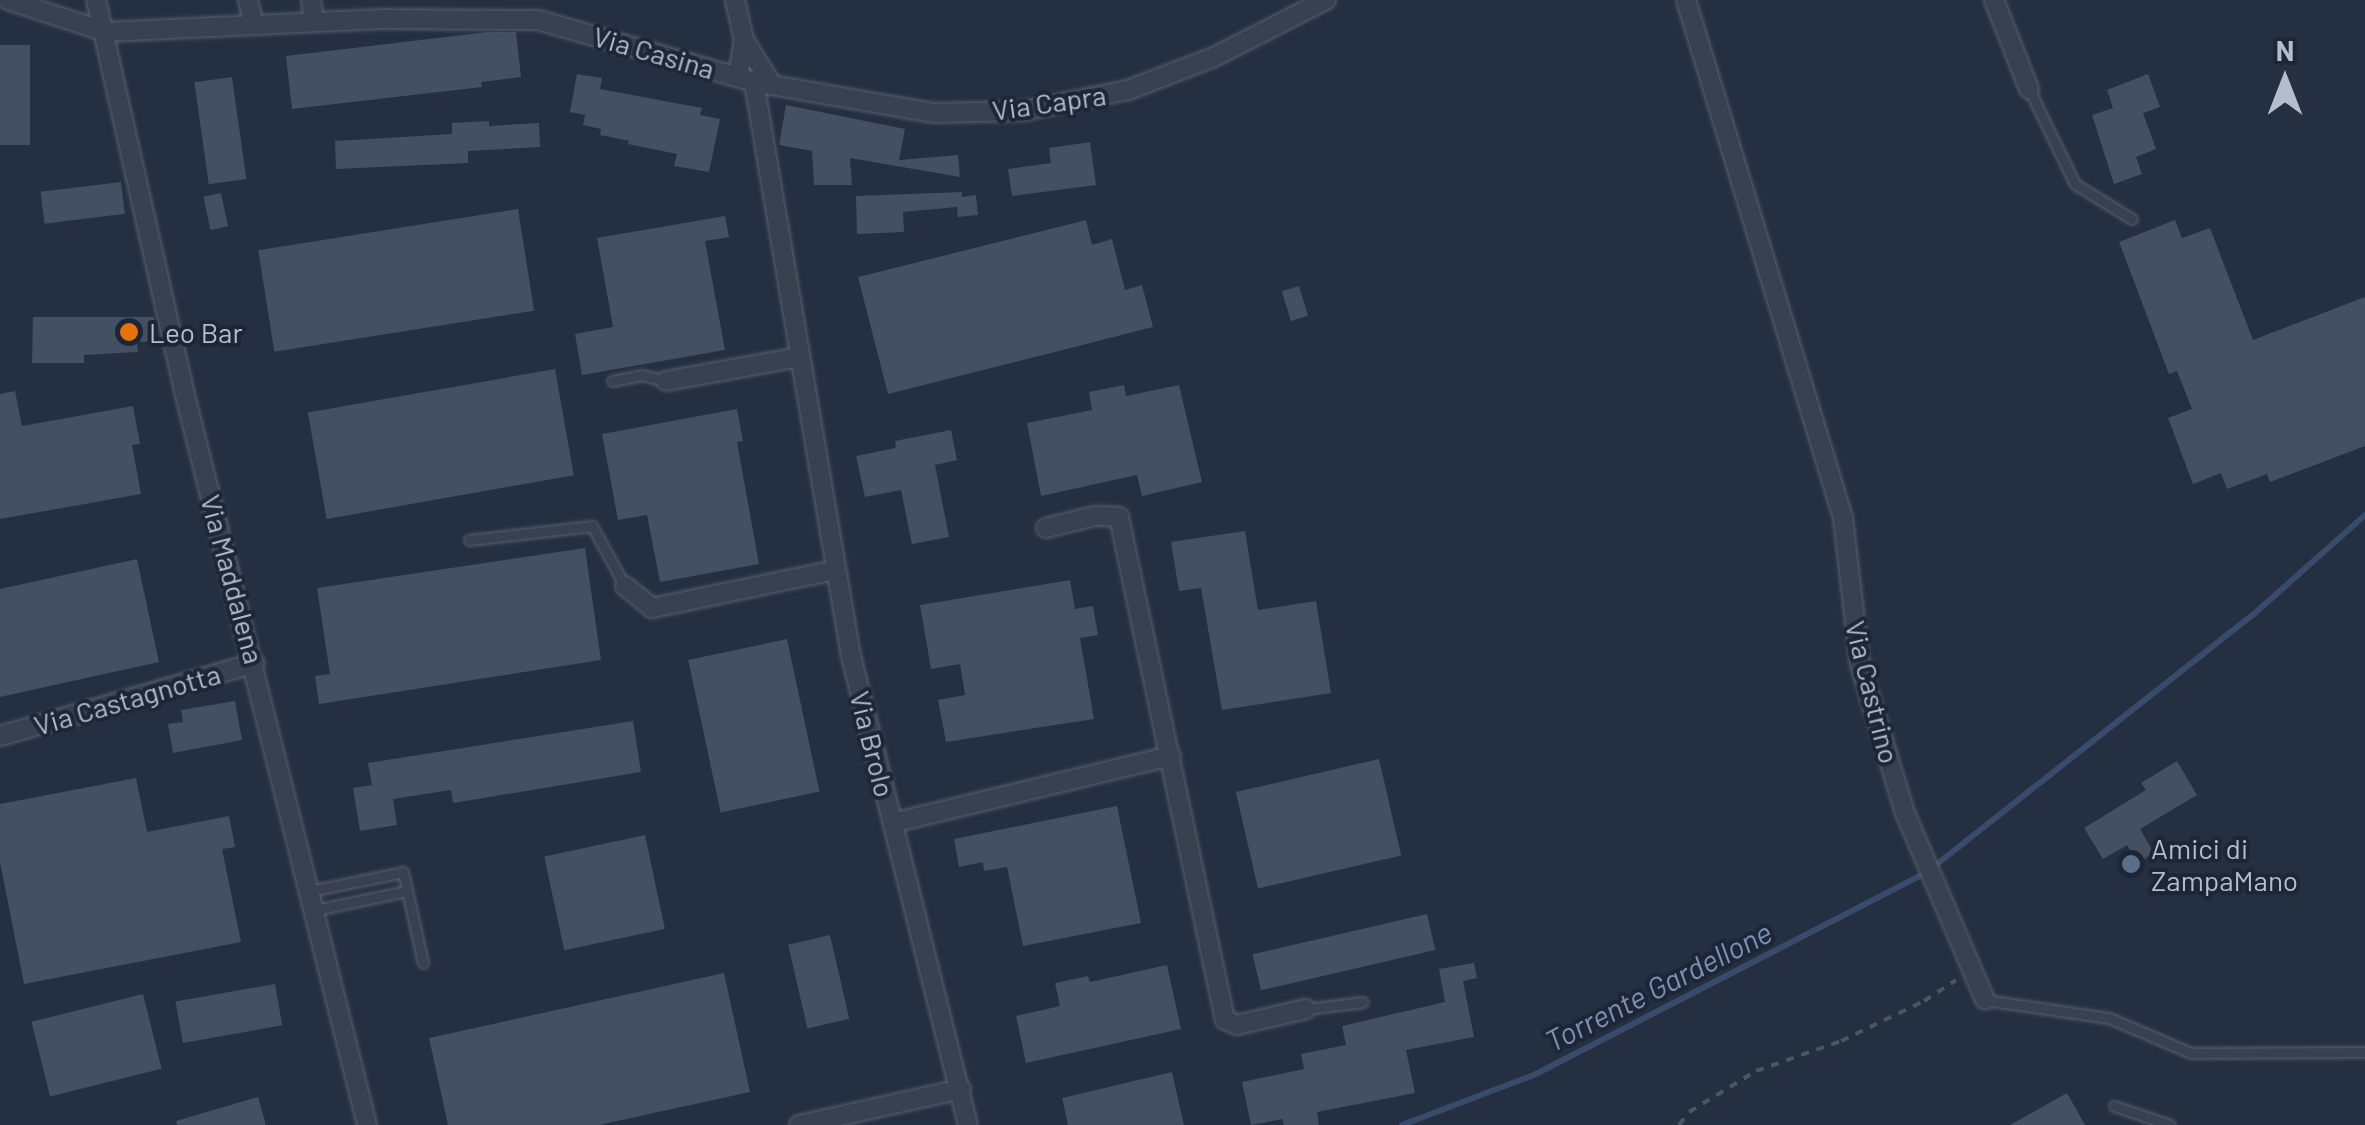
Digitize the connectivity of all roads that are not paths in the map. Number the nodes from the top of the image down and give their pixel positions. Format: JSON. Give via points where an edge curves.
{"nodes":[{"id":1,"x":8,"y":0,"type":"edge"},
{"id":2,"x":96,"y":0,"type":"edge"},
{"id":3,"x":248,"y":0,"type":"edge"},
{"id":4,"x":311,"y":0,"type":"edge"},
{"id":5,"x":735,"y":0,"type":"edge"},
{"id":6,"x":1326,"y":0,"type":"edge"},
{"id":7,"x":1686,"y":0,"type":"edge"},
{"id":8,"x":1994,"y":0,"type":"edge"},
{"id":9,"x":314,"y":22,"type":"junction"},
{"id":10,"x":254,"y":25,"type":"junction"},
{"id":11,"x":106,"y":32,"type":"junction"},
{"id":12,"x":744,"y":40,"type":"junction"},
{"id":13,"x":755,"y":82,"type":"junction"},
{"id":14,"x":2030,"y":89,"type":"joint"},
{"id":15,"x":2132,"y":220,"type":"dead end"},
{"id":16,"x":800,"y":357,"type":"junction"},
{"id":17,"x":612,"y":381,"type":"dead end"},
{"id":18,"x":666,"y":381,"type":"joint"},
{"id":19,"x":1046,"y":528,"type":"dead end"},
{"id":20,"x":469,"y":540,"type":"dead end"},
{"id":21,"x":836,"y":570,"type":"junction"},
{"id":22,"x":625,"y":586,"type":"joint"},
{"id":23,"x":254,"y":663,"type":"junction"},
{"id":24,"x":0,"y":736,"type":"edge"},
{"id":25,"x":1171,"y":756,"type":"junction"},
{"id":26,"x":893,"y":823,"type":"junction"},
{"id":27,"x":310,"y":890,"type":"junction"},
{"id":28,"x":407,"y":890,"type":"junction"},
{"id":29,"x":314,"y":910,"type":"junction"},
{"id":30,"x":423,"y":963,"type":"dead end"},
{"id":31,"x":1985,"y":1000,"type":"joint"},
{"id":32,"x":1363,"y":1002,"type":"dead end"},
{"id":33,"x":1306,"y":1009,"type":"joint"},
{"id":34,"x":2365,"y":1052,"type":"edge"},
{"id":35,"x":961,"y":1089,"type":"junction"},
{"id":36,"x":2114,"y":1106,"type":"dead end"},
{"id":37,"x":367,"y":1125,"type":"edge"},
{"id":38,"x":798,"y":1125,"type":"edge"},
{"id":39,"x":968,"y":1125,"type":"edge"},
{"id":40,"x":2170,"y":1125,"type":"edge"}],
"edges":[{"from":1,"to":11,"type":"street"},
{"from":2,"to":11,"type":"street","name":"Via Maddalena"},
{"from":3,"to":10,"type":"street"},
{"from":4,"to":9,"type":"street"},
{"from":5,"to":12,"type":"street","name":"Via Brolo"},
{"from":6,"to":13,"type":"street","name":"Via Capra","via":[[1165,78],[1023,111],[934,113]]},
{"from":7,"to":31,"type":"street","name":"Via Castrino","via":[[1842,518],[1860,664],[1904,814]]},
{"from":8,"to":14,"type":"street"},
{"from":9,"to":10,"type":"street","name":"Via Casina"},
{"from":9,"to":13,"type":"street","name":"Via Casina","via":[[538,20]]},
{"from":10,"to":11,"type":"street","name":"Via Casina"},
{"from":11,"to":23,"type":"street","name":"Via Maddalena","via":[[183,387]]},
{"from":12,"to":13,"type":"street","name":"Via Brolo"},
{"from":12,"to":13,"type":"street","name":"Via Brolo"},
{"from":13,"to":16,"type":"street","name":"Via Brolo"},
{"from":14,"to":15,"type":"lane","via":[[2075,184]]},
{"from":16,"to":18,"type":"street"},
{"from":16,"to":21,"type":"street","name":"Via Brolo"},
{"from":17,"to":18,"type":"lane","via":[[642,374]]},
{"from":19,"to":25,"type":"street","via":[[1119,517]]},
{"from":20,"to":22,"type":"lane","via":[[592,526]]},
{"from":21,"to":22,"type":"street","via":[[652,608]]},
{"from":21,"to":26,"type":"street","name":"Via Brolo","via":[[850,656]]},
{"from":23,"to":24,"type":"street","name":"Via Castagnotta"},
{"from":23,"to":27,"type":"street","name":"Via Maddalena"},
{"from":25,"to":26,"type":"street"},
{"from":25,"to":33,"type":"street","via":[[1225,1020],[1237,1025]]},
{"from":26,"to":35,"type":"street","name":"Via Brolo"},
{"from":27,"to":28,"type":"lane","via":[[403,872]]},
{"from":27,"to":29,"type":"street","name":"Via Maddalena"},
{"from":28,"to":29,"type":"lane"},
{"from":28,"to":30,"type":"lane"},
{"from":29,"to":37,"type":"street","name":"Via Maddalena"},
{"from":31,"to":34,"type":"lane","name":"Via Castrino","via":[[2109,1018],[2191,1053]]},
{"from":32,"to":33,"type":"lane"},
{"from":35,"to":38,"type":"street"},
{"from":35,"to":39,"type":"street","name":"Via Brolo"},
{"from":36,"to":40,"type":"lane"}]}
